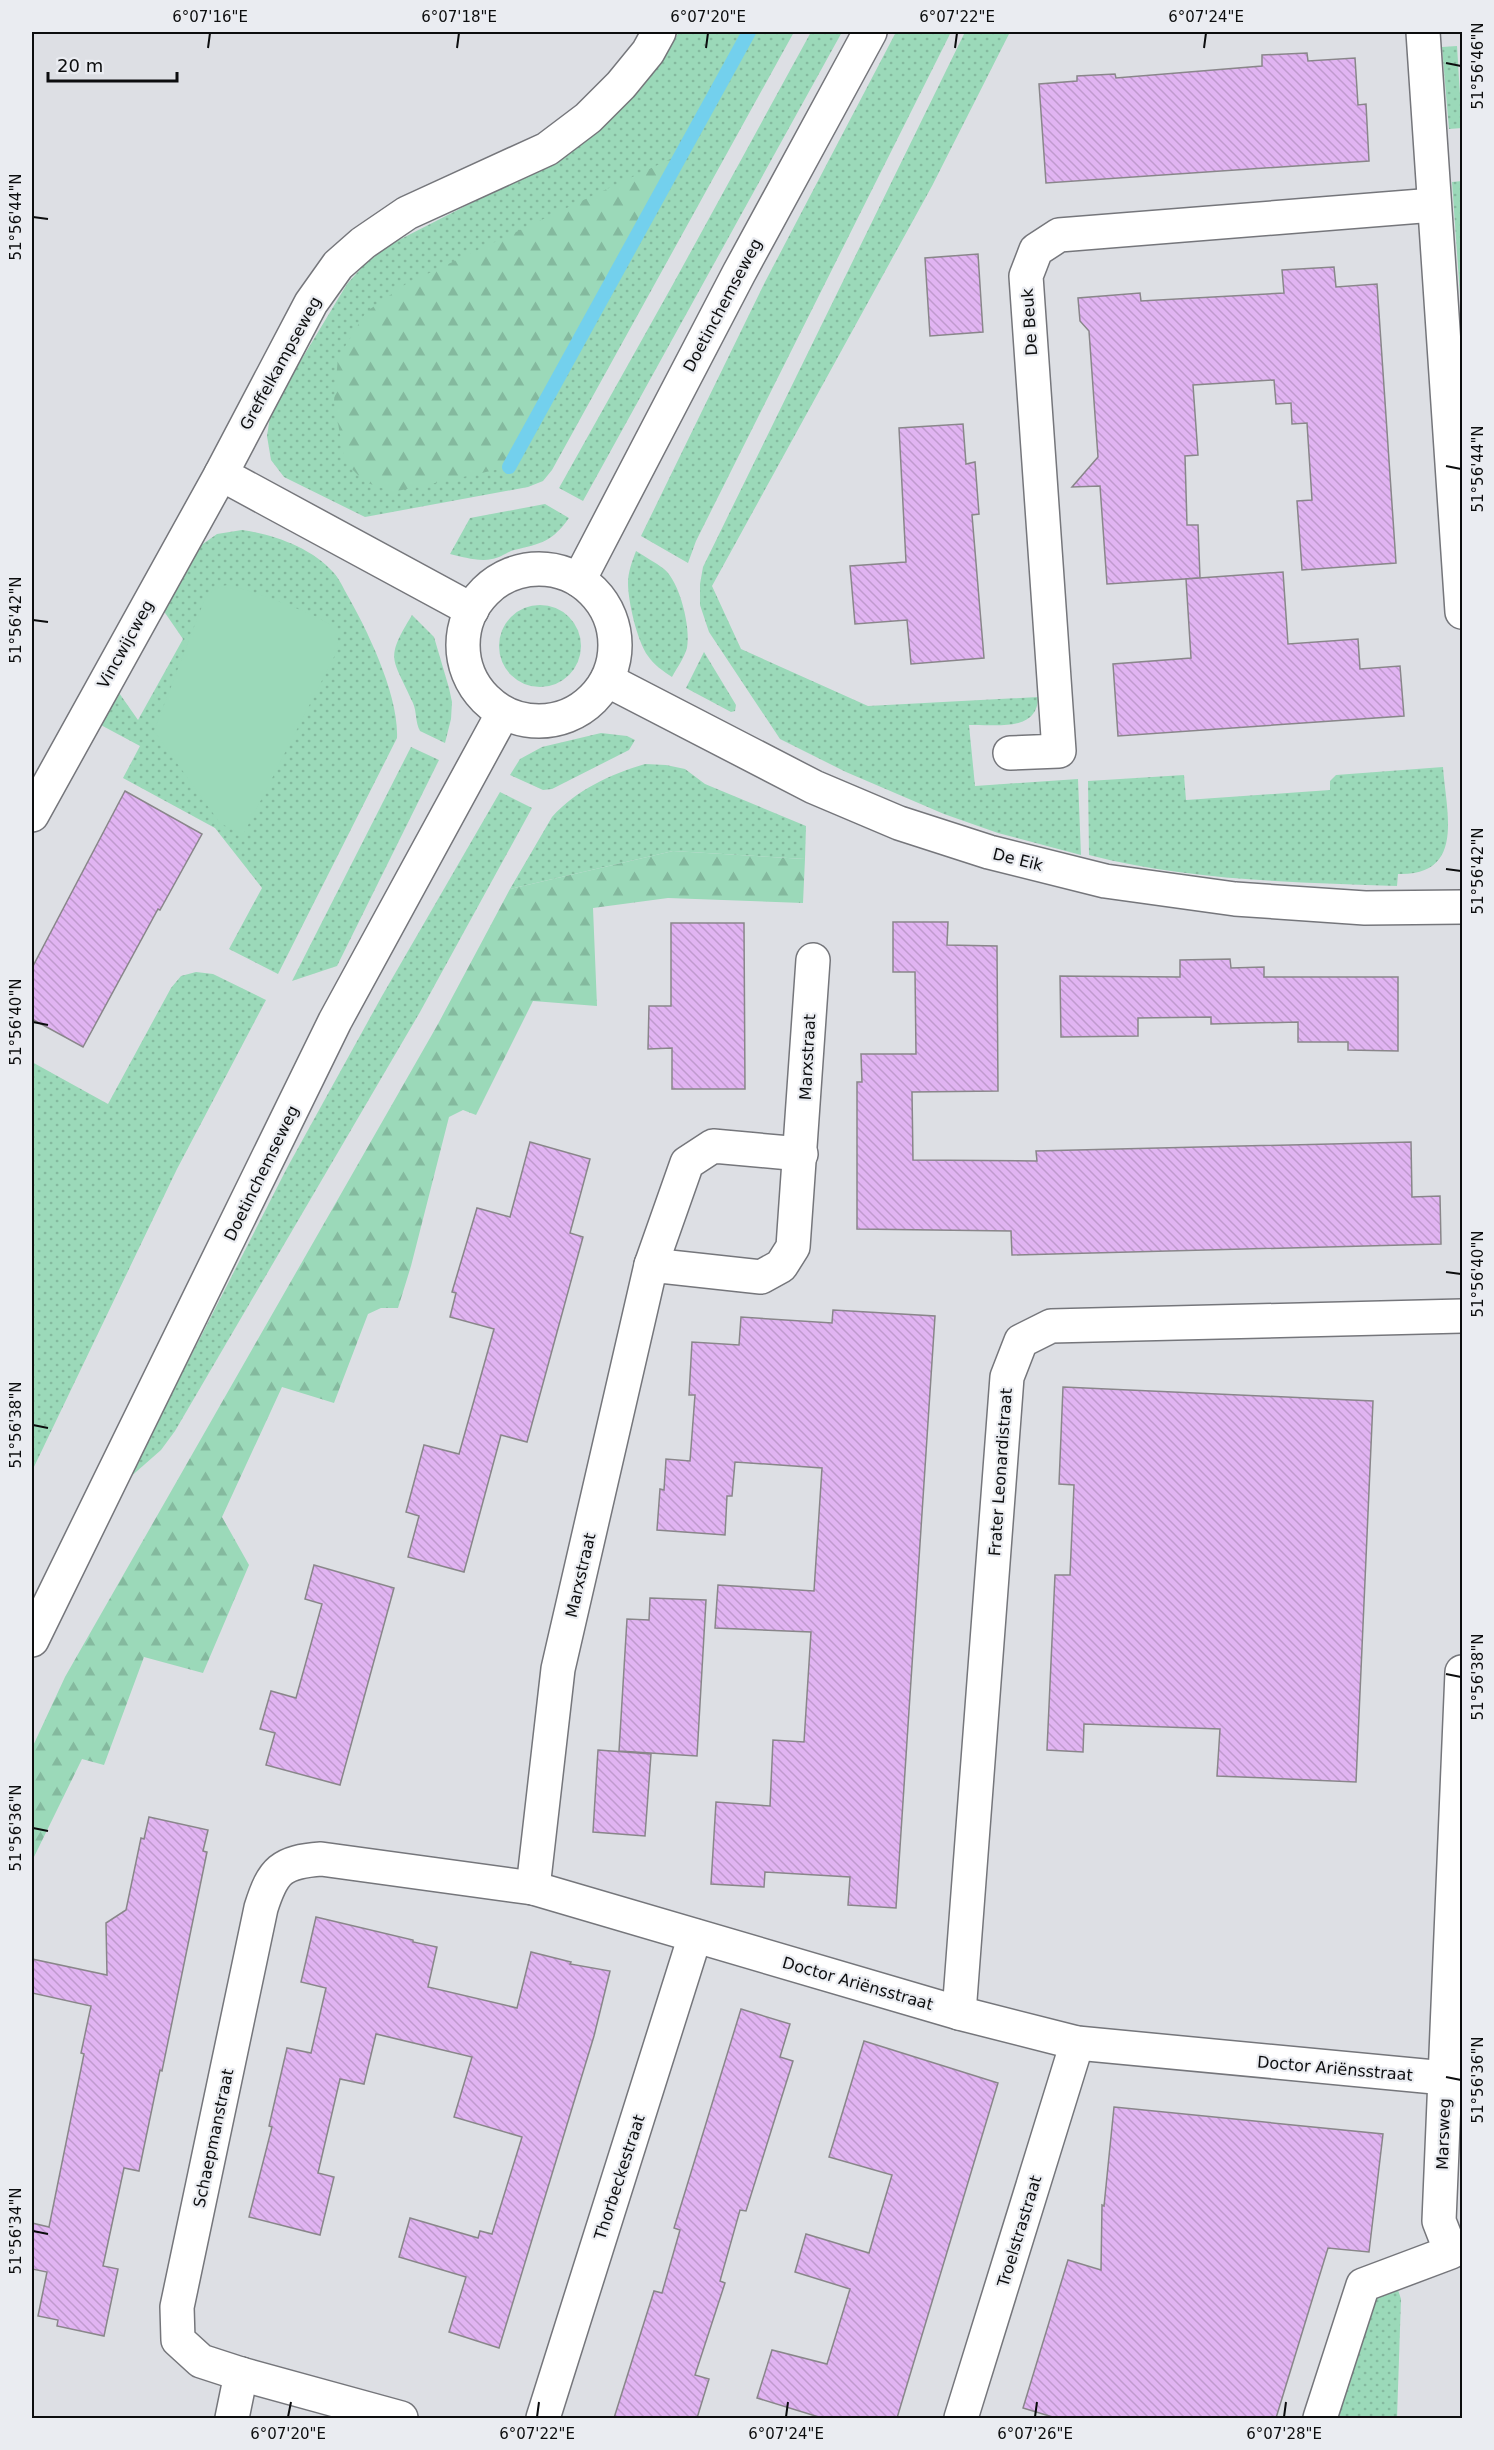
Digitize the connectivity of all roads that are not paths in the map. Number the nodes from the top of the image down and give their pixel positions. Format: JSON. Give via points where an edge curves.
{"nodes":[{"id":1,"x":660,"y":32,"type":"edge"},
{"id":2,"x":870,"y":32,"type":"edge"},
{"id":3,"x":1424,"y":32,"type":"edge"},
{"id":4,"x":1434,"y":206,"type":"junction"},
{"id":5,"x":221,"y":474,"type":"junction"},
{"id":6,"x":579,"y":580,"type":"junction"},
{"id":7,"x":472,"y":610,"type":"junction"},
{"id":8,"x":1462,"y":612,"type":"edge"},
{"id":9,"x":607,"y":680,"type":"junction"},
{"id":10,"x":503,"y":713,"type":"junction"},
{"id":11,"x":1010,"y":753,"type":"dead end"},
{"id":12,"x":32,"y":815,"type":"edge"},
{"id":13,"x":1462,"y":907,"type":"edge"},
{"id":14,"x":813,"y":960,"type":"dead end"},
{"id":15,"x":801,"y":1154,"type":"junction"},
{"id":16,"x":651,"y":1265,"type":"junction"},
{"id":17,"x":1462,"y":1316,"type":"edge"},
{"id":18,"x":32,"y":1640,"type":"edge"},
{"id":19,"x":1462,"y":1672,"type":"edge"},
{"id":20,"x":279,"y":1870,"type":"joint"},
{"id":21,"x":533,"y":1888,"type":"junction"},
{"id":22,"x":695,"y":1936,"type":"junction"},
{"id":23,"x":959,"y":2013,"type":"junction"},
{"id":24,"x":1077,"y":2043,"type":"junction"},
{"id":25,"x":1445,"y":2078,"type":"junction"},
{"id":26,"x":1456,"y":2255,"type":"edge"},
{"id":27,"x":241,"y":2374,"type":"junction"},
{"id":28,"x":232,"y":2418,"type":"edge"},
{"id":29,"x":400,"y":2418,"type":"edge"},
{"id":30,"x":543,"y":2418,"type":"edge"},
{"id":31,"x":961,"y":2418,"type":"edge"},
{"id":32,"x":1320,"y":2418,"type":"edge"}],
"edges":[{"from":1,"to":5,"type":"street","name":"Greffelkampseweg","via":[[621,85],[588,118],[548,149],[407,213],[338,265],[311,303]]},
{"from":2,"to":6,"type":"street","name":"Doetinchemseweg"},
{"from":3,"to":4,"type":"street"},
{"from":4,"to":8,"type":"street"},
{"from":4,"to":11,"type":"street","name":"De Beuk","via":[[1059,235],[1036,250],[1026,276],[1059,750]]},
{"from":5,"to":7,"type":"street"},
{"from":5,"to":12,"type":"street","name":"Vincwijcweg"},
{"from":6,"to":7,"type":"street","via":[[539,568],[514,573],[493,584]]},
{"from":6,"to":9,"type":"street","via":[[603,602],[613,623],[616,648]]},
{"from":7,"to":10,"type":"street","via":[[465,623],[462,648],[467,675],[482,697]]},
{"from":9,"to":10,"type":"street","via":[[579,711],[555,721],[528,722]]},
{"from":9,"to":13,"type":"street","name":"De Eik","via":[[814,787],[899,823],[989,852],[1105,881],[1235,899],[1365,908]]},
{"from":10,"to":18,"type":"street","name":"Doetinchemseweg","via":[[335,1021]]},
{"from":14,"to":15,"type":"street","name":"Marxstraat"},
{"from":15,"to":16,"type":"street","name":"Marxstraat","via":[[713,1146],[687,1163]]},
{"from":15,"to":16,"type":"street","name":"Marxstraat","via":[[794,1247],[781,1266],[761,1277]]},
{"from":16,"to":21,"type":"street","name":"Marxstraat","via":[[558,1669]]},
{"from":17,"to":23,"type":"street","name":"Frater Leonardistraat","via":[[1052,1326],[1021,1341],[1007,1377]]},
{"from":19,"to":25,"type":"street","name":"Marsweg"},
{"from":20,"to":21,"type":"street","name":"Doctor Ariënsstraat","via":[[298,1860],[321,1859]]},
{"from":20,"to":27,"type":"street","name":"Schaepmanstraat","via":[[267,1888],[261,1908],[177,2307],[178,2340],[201,2361]]},
{"from":21,"to":22,"type":"street","name":"Doctor Ariënsstraat"},
{"from":22,"to":23,"type":"street","name":"Doctor Ariënsstraat"},
{"from":22,"to":30,"type":"street","name":"Thorbeckestraat"},
{"from":23,"to":24,"type":"street","name":"Doctor Ariënsstraat"},
{"from":24,"to":25,"type":"street","name":"Doctor Ariënsstraat"},
{"from":24,"to":31,"type":"street","name":"Troelstrastraat"},
{"from":25,"to":26,"type":"street","name":"Marsweg","via":[[1439,2221]]},
{"from":26,"to":32,"type":"street","name":"Marsweg","via":[[1363,2286]]},
{"from":27,"to":28,"type":"street"},
{"from":27,"to":29,"type":"street","name":"Schaepmanstraat"}]}
